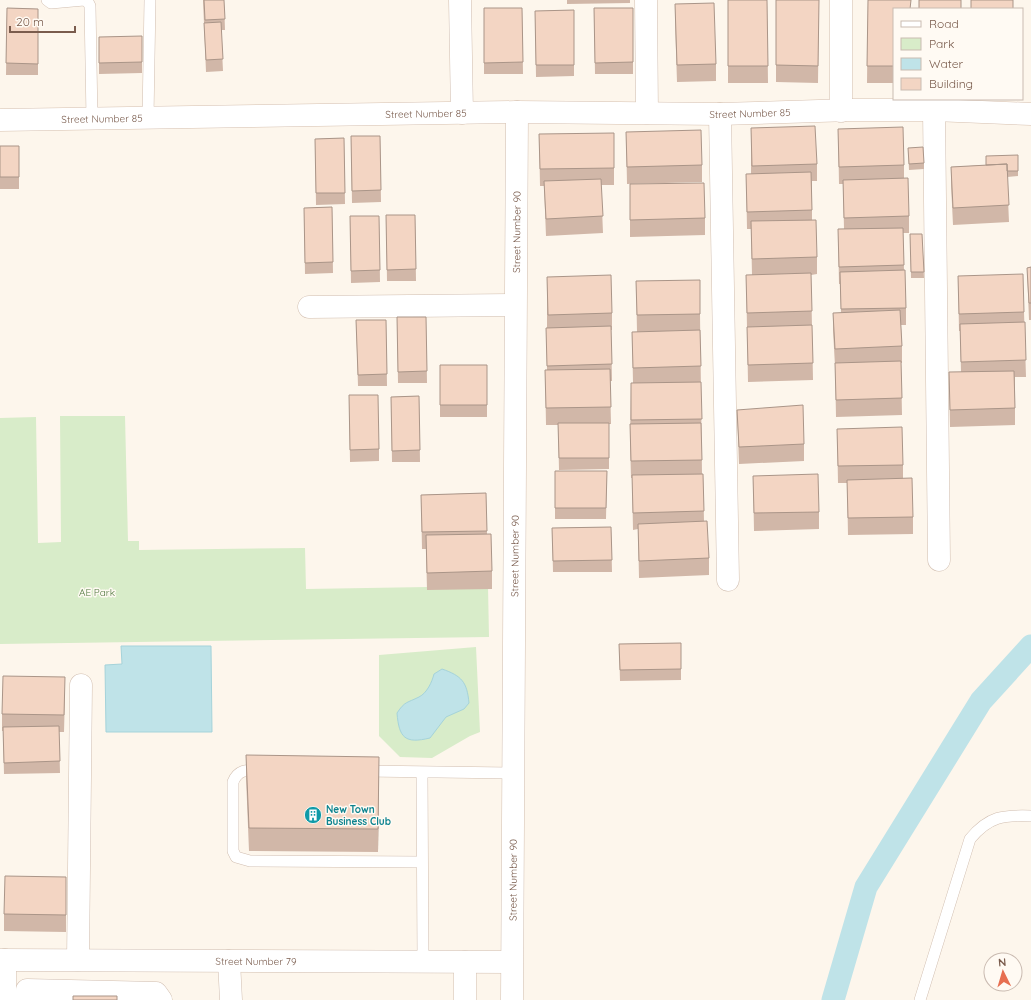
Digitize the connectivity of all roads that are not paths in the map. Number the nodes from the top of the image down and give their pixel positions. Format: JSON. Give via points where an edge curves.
{"nodes":[{"id":1,"x":47,"y":0,"type":"edge"},
{"id":2,"x":150,"y":0,"type":"edge"},
{"id":3,"x":460,"y":0,"type":"edge"},
{"id":4,"x":646,"y":0,"type":"edge"},
{"id":5,"x":842,"y":0,"type":"edge"},
{"id":6,"x":846,"y":110,"type":"junction"},
{"id":7,"x":934,"y":110,"type":"junction"},
{"id":8,"x":516,"y":112,"type":"junction"},
{"id":9,"x":462,"y":113,"type":"junction"},
{"id":10,"x":647,"y":113,"type":"junction"},
{"id":11,"x":720,"y":114,"type":"junction"},
{"id":12,"x":1031,"y":114,"type":"edge"},
{"id":13,"x":148,"y":118,"type":"junction"},
{"id":14,"x":92,"y":119,"type":"junction"},
{"id":15,"x":0,"y":120,"type":"edge"},
{"id":16,"x":515,"y":305,"type":"junction"},
{"id":17,"x":309,"y":307,"type":"dead end"},
{"id":18,"x":939,"y":560,"type":"dead end"},
{"id":19,"x":728,"y":580,"type":"dead end"},
{"id":20,"x":81,"y":685,"type":"dead end"},
{"id":21,"x":271,"y":770,"type":"edge"},
{"id":22,"x":350,"y":771,"type":"edge"},
{"id":23,"x":422,"y":772,"type":"junction"},
{"id":24,"x":513,"y":773,"type":"junction"},
{"id":25,"x":1031,"y":816,"type":"edge"},
{"id":26,"x":422,"y":862,"type":"junction"},
{"id":27,"x":2,"y":960,"type":"edge"},
{"id":28,"x":78,"y":960,"type":"junction"},
{"id":29,"x":229,"y":961,"type":"junction"},
{"id":30,"x":423,"y":962,"type":"junction"},
{"id":31,"x":465,"y":962,"type":"junction"},
{"id":32,"x":511,"y":962,"type":"junction"},
{"id":33,"x":27,"y":995,"type":"edge"},
{"id":34,"x":5,"y":996,"type":"edge"},
{"id":35,"x":161,"y":1000,"type":"edge"},
{"id":36,"x":231,"y":1000,"type":"edge"},
{"id":37,"x":465,"y":1000,"type":"edge"},
{"id":38,"x":512,"y":1000,"type":"edge"},
{"id":39,"x":920,"y":1000,"type":"edge"}],
"edges":[{"from":1,"to":14,"type":"lane","via":[[84,0],[90,6]]},
{"from":2,"to":13,"type":"lane"},
{"from":3,"to":9,"type":"street"},
{"from":4,"to":10,"type":"street"},
{"from":5,"to":6,"type":"street"},
{"from":6,"to":7,"type":"street","name":"Street Number 85"},
{"from":6,"to":11,"type":"street","name":"Street Number 85"},
{"from":7,"to":12,"type":"street","name":"Street Number 85"},
{"from":7,"to":18,"type":"street"},
{"from":8,"to":9,"type":"street","name":"Street Number 85"},
{"from":8,"to":10,"type":"street","name":"Street Number 85"},
{"from":8,"to":16,"type":"street","name":"Street Number 90"},
{"from":9,"to":13,"type":"street","name":"Street Number 85"},
{"from":10,"to":11,"type":"street","name":"Street Number 85"},
{"from":11,"to":19,"type":"street"},
{"from":13,"to":14,"type":"street","name":"Street Number 85"},
{"from":14,"to":15,"type":"street","name":"Street Number 85"},
{"from":16,"to":17,"type":"street"},
{"from":16,"to":24,"type":"street","name":"Street Number 90"},
{"from":20,"to":28,"type":"street"},
{"from":21,"to":26,"type":"lane","via":[[240,771],[232,782],[233,851],[236,858],[250,861]]},
{"from":22,"to":23,"type":"lane"},
{"from":23,"to":24,"type":"lane"},
{"from":23,"to":26,"type":"lane"},
{"from":24,"to":32,"type":"street","name":"Street Number 90"},
{"from":25,"to":39,"type":"lane","via":[[997,818],[978,829],[970,839]]},
{"from":26,"to":30,"type":"lane"},
{"from":27,"to":28,"type":"street","name":"Street Number 79"},
{"from":27,"to":34,"type":"street"},
{"from":28,"to":29,"type":"street","name":"Street Number 79"},
{"from":29,"to":30,"type":"street","name":"Street Number 79"},
{"from":29,"to":36,"type":"street"},
{"from":30,"to":31,"type":"street","name":"Street Number 79"},
{"from":31,"to":32,"type":"street","name":"Street Number 79"},
{"from":31,"to":37,"type":"street"},
{"from":32,"to":38,"type":"street","name":"Street Number 90"},
{"from":33,"to":34,"type":"street"},
{"from":33,"to":35,"type":"street","via":[[156,993]]}]}
